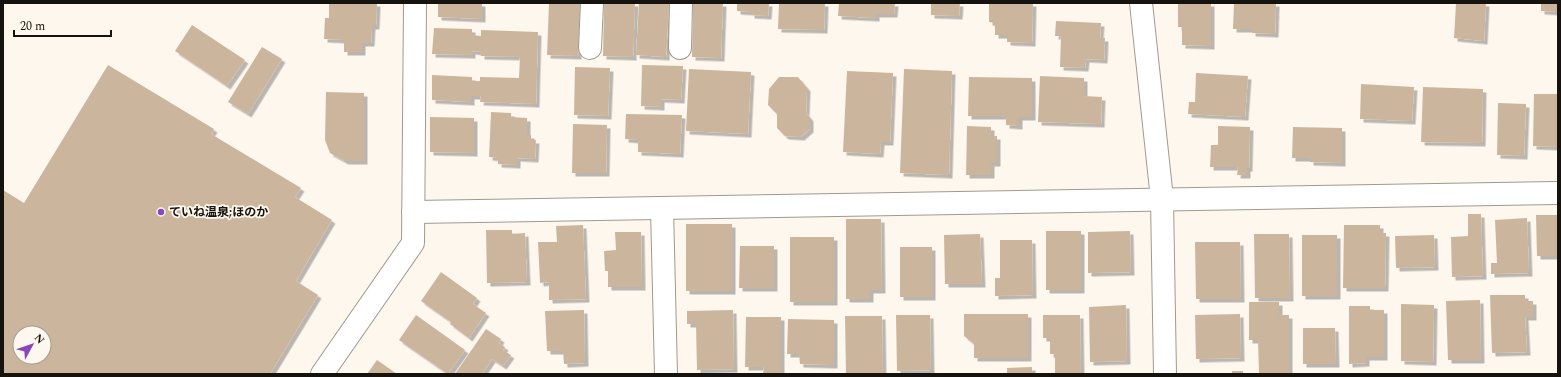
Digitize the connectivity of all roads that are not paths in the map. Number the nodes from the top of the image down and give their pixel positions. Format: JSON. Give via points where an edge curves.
{"nodes":[{"id":1,"x":415,"y":3,"type":"edge"},
{"id":2,"x":592,"y":3,"type":"edge"},
{"id":3,"x":681,"y":3,"type":"edge"},
{"id":4,"x":1141,"y":3,"type":"edge"},
{"id":5,"x":590,"y":48,"type":"dead end"},
{"id":6,"x":680,"y":48,"type":"dead end"},
{"id":7,"x":1558,"y":194,"type":"edge"},
{"id":8,"x":1162,"y":198,"type":"junction"},
{"id":9,"x":662,"y":208,"type":"junction"},
{"id":10,"x":413,"y":212,"type":"junction"},
{"id":11,"x":322,"y":374,"type":"edge"},
{"id":12,"x":666,"y":374,"type":"edge"},
{"id":13,"x":1165,"y":374,"type":"edge"}],
"edges":[{"from":1,"to":10,"type":"street"},
{"from":2,"to":5,"type":"street"},
{"from":3,"to":6,"type":"street"},
{"from":4,"to":8,"type":"street"},
{"from":7,"to":8,"type":"street"},
{"from":8,"to":9,"type":"street"},
{"from":8,"to":13,"type":"street"},
{"from":9,"to":10,"type":"street"},
{"from":9,"to":12,"type":"street"},
{"from":10,"to":11,"type":"street","via":[[413,243]]}]}
